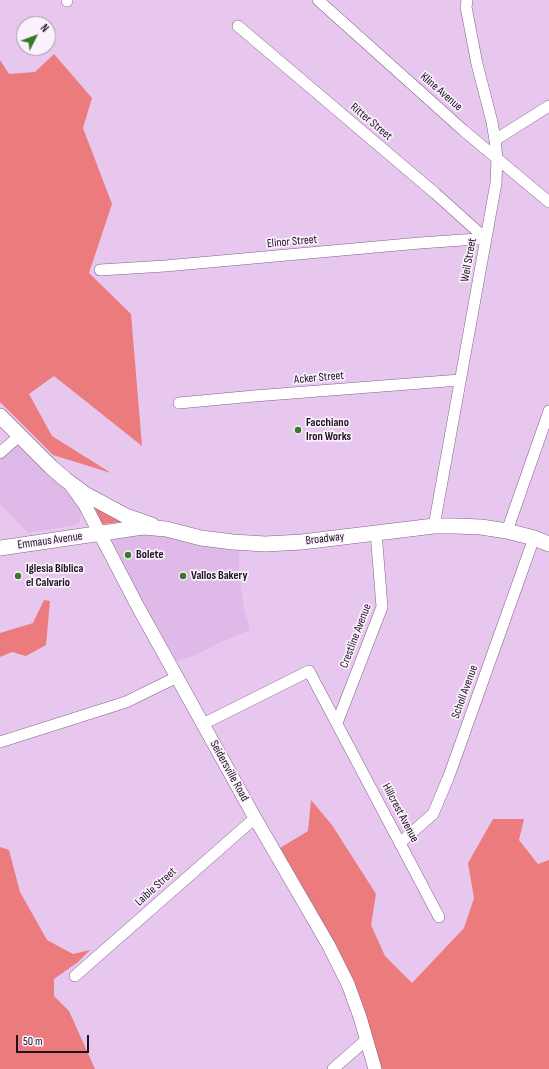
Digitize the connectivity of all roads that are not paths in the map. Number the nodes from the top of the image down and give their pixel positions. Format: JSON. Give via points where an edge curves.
{"nodes":[{"id":1,"x":318,"y":0,"type":"edge"},
{"id":2,"x":467,"y":0,"type":"edge"},
{"id":3,"x":238,"y":26,"type":"dead end"},
{"id":4,"x":549,"y":106,"type":"edge"},
{"id":5,"x":495,"y":140,"type":"junction"},
{"id":6,"x":497,"y":158,"type":"junction"},
{"id":7,"x":549,"y":202,"type":"edge"},
{"id":8,"x":486,"y":239,"type":"junction"},
{"id":9,"x":100,"y":270,"type":"dead end"},
{"id":10,"x":460,"y":380,"type":"junction"},
{"id":11,"x":179,"y":403,"type":"dead end"},
{"id":12,"x":549,"y":411,"type":"edge"},
{"id":13,"x":0,"y":416,"type":"edge"},
{"id":14,"x":19,"y":436,"type":"junction"},
{"id":15,"x":0,"y":454,"type":"edge"},
{"id":16,"x":66,"y":480,"type":"junction"},
{"id":17,"x":434,"y":526,"type":"junction"},
{"id":18,"x":166,"y":529,"type":"junction"},
{"id":19,"x":507,"y":531,"type":"junction"},
{"id":20,"x":376,"y":532,"type":"junction"},
{"id":21,"x":100,"y":534,"type":"junction"},
{"id":22,"x":534,"y":538,"type":"junction"},
{"id":23,"x":549,"y":544,"type":"edge"},
{"id":24,"x":0,"y":548,"type":"edge"},
{"id":25,"x":177,"y":677,"type":"junction"},
{"id":26,"x":337,"y":723,"type":"junction"},
{"id":27,"x":203,"y":724,"type":"junction"},
{"id":28,"x":0,"y":742,"type":"edge"},
{"id":29,"x":255,"y":818,"type":"junction"},
{"id":30,"x":400,"y":842,"type":"junction"},
{"id":31,"x":439,"y":916,"type":"dead end"},
{"id":32,"x":75,"y":976,"type":"dead end"},
{"id":33,"x":366,"y":1040,"type":"junction"},
{"id":34,"x":333,"y":1069,"type":"edge"},
{"id":35,"x":375,"y":1069,"type":"edge"}],
"edges":[{"from":1,"to":6,"type":"street","name":"Kline Avenue"},
{"from":2,"to":5,"type":"street","name":"Weil Street","via":[[466,7],[477,64]]},
{"from":3,"to":8,"type":"street","name":"Ritter Street"},
{"from":4,"to":5,"type":"street"},
{"from":5,"to":6,"type":"street","name":"Weil Street"},
{"from":6,"to":7,"type":"street","name":"Kline Avenue"},
{"from":6,"to":8,"type":"street","name":"Weil Street","via":[[496,183]]},
{"from":8,"to":9,"type":"street","name":"Elinor Street"},
{"from":8,"to":10,"type":"street","name":"Weil Street"},
{"from":10,"to":11,"type":"street","name":"Acker Street"},
{"from":10,"to":17,"type":"street","name":"Weil Street"},
{"from":12,"to":19,"type":"street"},
{"from":13,"to":14,"type":"main road"},
{"from":14,"to":15,"type":"street"},
{"from":14,"to":16,"type":"main road"},
{"from":16,"to":18,"type":"main road","via":[[85,494],[126,516]]},
{"from":16,"to":21,"type":"street","name":"Seidersville Road","via":[[85,505]]},
{"from":17,"to":19,"type":"main road","name":"Broadway"},
{"from":17,"to":20,"type":"main road","name":"Broadway"},
{"from":18,"to":20,"type":"main road","name":"Broadway","via":[[201,538],[265,544]]},
{"from":18,"to":21,"type":"main road","name":"Broadway","via":[[143,527]]},
{"from":19,"to":22,"type":"main road","name":"Broadway"},
{"from":20,"to":26,"type":"street","name":"Crestline Avenue","via":[[382,607]]},
{"from":21,"to":24,"type":"main road","name":"Emmaus Avenue"},
{"from":21,"to":25,"type":"street","name":"Seidersville Road"},
{"from":22,"to":23,"type":"main road","name":"Broadway"},
{"from":22,"to":30,"type":"street","name":"Scholl Avenue","via":[[433,814]]},
{"from":25,"to":27,"type":"street","name":"Seidersville Road"},
{"from":25,"to":28,"type":"street","via":[[126,702]]},
{"from":26,"to":27,"type":"street","name":"Hillcrest Avenue","via":[[309,671]]},
{"from":26,"to":30,"type":"street","name":"Hillcrest Avenue"},
{"from":27,"to":29,"type":"street","name":"Seidersville Road"},
{"from":29,"to":32,"type":"street","name":"Laible Street"},
{"from":29,"to":33,"type":"street","name":"Seidersville Road","via":[[334,955],[348,984]]},
{"from":30,"to":31,"type":"street","name":"Hillcrest Avenue"},
{"from":33,"to":34,"type":"street"},
{"from":33,"to":35,"type":"street","name":"Seidersville Road"}]}
